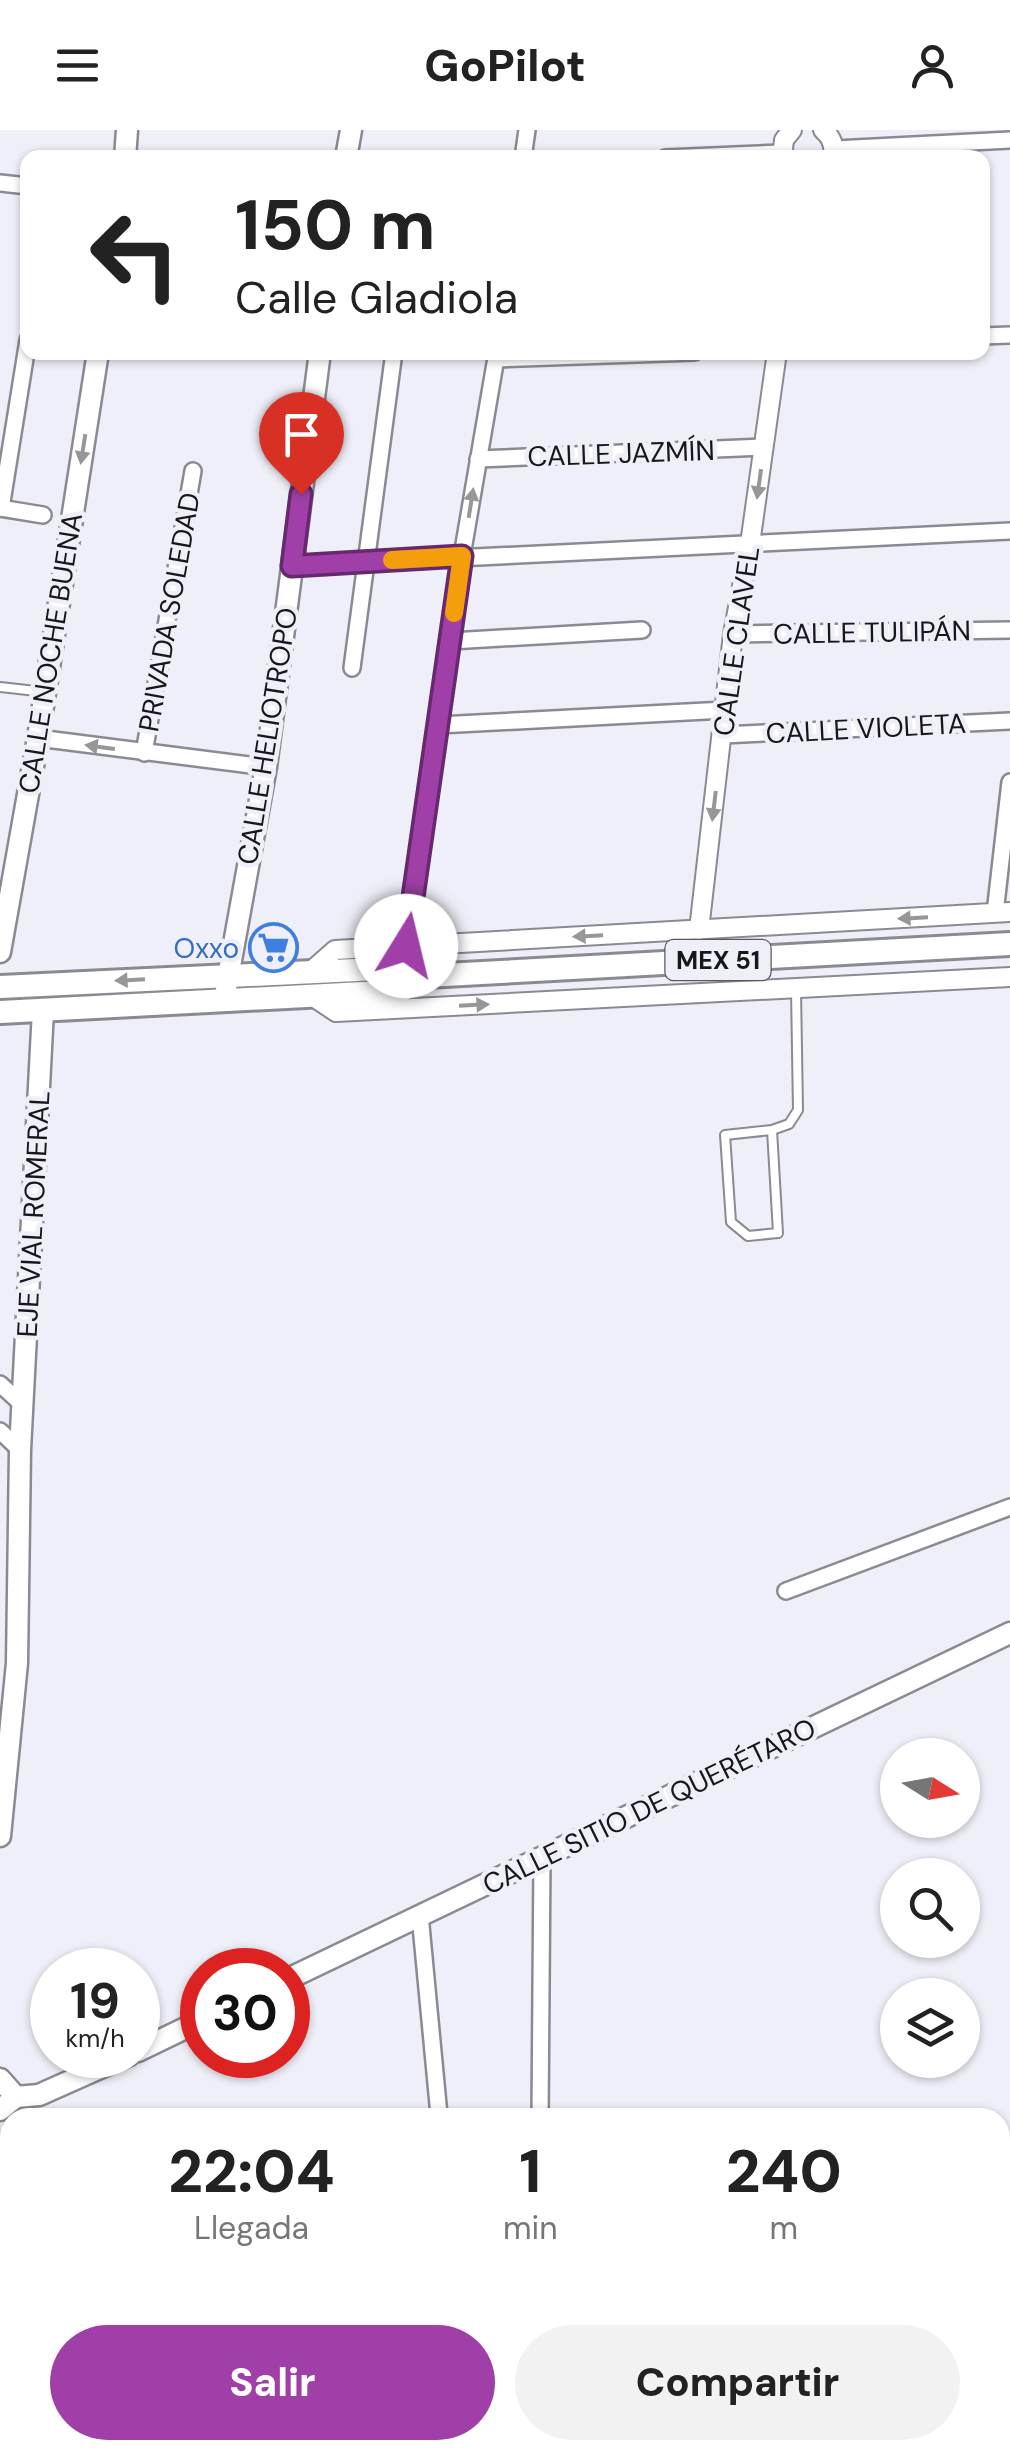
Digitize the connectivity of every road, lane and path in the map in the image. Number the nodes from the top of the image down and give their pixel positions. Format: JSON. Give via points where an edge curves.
{"nodes":[{"id":1,"x":1010,"y":140,"type":"edge"},
{"id":2,"x":875,"y":150,"type":"edge"},
{"id":3,"x":25,"y":360,"type":"edge"},
{"id":4,"x":97,"y":360,"type":"edge"},
{"id":5,"x":319,"y":360,"type":"edge"},
{"id":6,"x":393,"y":360,"type":"edge"},
{"id":7,"x":496,"y":360,"type":"edge"},
{"id":8,"x":776,"y":360,"type":"edge"},
{"id":9,"x":764,"y":448,"type":"junction"},
{"id":10,"x":478,"y":459,"type":"junction"},
{"id":11,"x":193,"y":471,"type":"dead end"},
{"id":12,"x":0,"y":508,"type":"edge"},
{"id":13,"x":43,"y":516,"type":"dead end"},
{"id":14,"x":1010,"y":530,"type":"edge"},
{"id":15,"x":750,"y":544,"type":"junction"},
{"id":16,"x":462,"y":556,"type":"junction"},
{"id":17,"x":365,"y":562,"type":"junction"},
{"id":18,"x":292,"y":566,"type":"junction"},
{"id":19,"x":642,"y":630,"type":"dead end"},
{"id":20,"x":1010,"y":630,"type":"edge"},
{"id":21,"x":733,"y":634,"type":"junction"},
{"id":22,"x":451,"y":642,"type":"junction"},
{"id":23,"x":352,"y":668,"type":"dead end"},
{"id":24,"x":0,"y":688,"type":"edge"},
{"id":25,"x":46,"y":692,"type":"junction"},
{"id":26,"x":725,"y":710,"type":"junction"},
{"id":27,"x":1010,"y":721,"type":"edge"},
{"id":28,"x":439,"y":725,"type":"junction"},
{"id":29,"x":723,"y":735,"type":"junction"},
{"id":30,"x":38,"y":738,"type":"junction"},
{"id":31,"x":144,"y":752,"type":"junction"},
{"id":32,"x":266,"y":768,"type":"junction"},
{"id":33,"x":1010,"y":782,"type":"edge"},
{"id":34,"x":1002,"y":913,"type":"edge"},
{"id":35,"x":699,"y":930,"type":"junction"},
{"id":36,"x":1010,"y":944,"type":"edge"},
{"id":37,"x":406,"y":946,"type":"junction"},
{"id":38,"x":0,"y":952,"type":"edge"},
{"id":39,"x":310,"y":972,"type":"junction"},
{"id":40,"x":227,"y":975,"type":"junction"},
{"id":41,"x":426,"y":976,"type":"junction"},
{"id":42,"x":1010,"y":977,"type":"edge"},
{"id":43,"x":0,"y":987,"type":"edge"},
{"id":44,"x":796,"y":988,"type":"junction"},
{"id":45,"x":312,"y":996,"type":"junction"},
{"id":46,"x":226,"y":1000,"type":"junction"},
{"id":47,"x":43,"y":1010,"type":"junction"},
{"id":48,"x":0,"y":1012,"type":"edge"},
{"id":49,"x":772,"y":1130,"type":"junction"},
{"id":50,"x":0,"y":1384,"type":"edge"},
{"id":51,"x":23,"y":1405,"type":"junction"},
{"id":52,"x":0,"y":1430,"type":"edge"},
{"id":53,"x":10,"y":1452,"type":"edge"},
{"id":54,"x":1010,"y":1507,"type":"edge"},
{"id":55,"x":9,"y":1556,"type":"edge"},
{"id":56,"x":786,"y":1591,"type":"dead end"},
{"id":57,"x":1010,"y":1633,"type":"edge"},
{"id":58,"x":8,"y":1664,"type":"edge"},
{"id":59,"x":3,"y":1769,"type":"edge"},
{"id":60,"x":0,"y":1820,"type":"edge"},
{"id":61,"x":0,"y":1836,"type":"edge"},
{"id":62,"x":542,"y":1857,"type":"junction"},
{"id":63,"x":420,"y":1915,"type":"junction"},
{"id":64,"x":310,"y":1968,"type":"edge"},
{"id":65,"x":77,"y":2078,"type":"edge"},
{"id":66,"x":0,"y":2079,"type":"edge"},
{"id":67,"x":8,"y":2103,"type":"edge"},
{"id":68,"x":438,"y":2108,"type":"edge"},
{"id":69,"x":540,"y":2108,"type":"edge"}],
"edges":[{"from":1,"to":2,"type":"street"},
{"from":3,"to":12,"type":"street"},
{"from":4,"to":25,"type":"main road","name":"CALLE NOCHE BUENA","one_way":true},
{"from":5,"to":18,"type":"main road","name":"CALLE HELIOTROPO"},
{"from":6,"to":17,"type":"street"},
{"from":7,"to":10,"type":"street"},
{"from":8,"to":9,"type":"street","name":"CALLE CLAVEL"},
{"from":9,"to":10,"type":"street","name":"CALLE JAZMÍN"},
{"from":9,"to":15,"type":"street","name":"CALLE CLAVEL","one_way":true},
{"from":16,"to":10,"type":"street","one_way":true},
{"from":11,"to":31,"type":"street","name":"PRIVADA SOLEDAD"},
{"from":12,"to":13,"type":"street"},
{"from":14,"to":15,"type":"street"},
{"from":15,"to":16,"type":"street"},
{"from":15,"to":21,"type":"street","name":"CALLE CLAVEL"},
{"from":16,"to":17,"type":"street"},
{"from":16,"to":22,"type":"street"},
{"from":17,"to":18,"type":"street"},
{"from":17,"to":23,"type":"street"},
{"from":18,"to":32,"type":"main road","name":"CALLE HELIOTROPO"},
{"from":19,"to":22,"type":"street"},
{"from":20,"to":21,"type":"street","name":"CALLE TULIPÁN"},
{"from":21,"to":26,"type":"street","name":"CALLE CLAVEL"},
{"from":22,"to":28,"type":"street"},
{"from":24,"to":25,"type":"lane"},
{"from":25,"to":30,"type":"main road","name":"CALLE NOCHE BUENA"},
{"from":26,"to":28,"type":"street","name":"CALLE VIOLETA"},
{"from":26,"to":29,"type":"street","name":"CALLE CLAVEL"},
{"from":27,"to":29,"type":"street","name":"CALLE VIOLETA"},
{"from":28,"to":37,"type":"street"},
{"from":29,"to":35,"type":"street","name":"CALLE CLAVEL","one_way":true},
{"from":31,"to":30,"type":"street","one_way":true},
{"from":30,"to":38,"type":"main road","name":"CALLE NOCHE BUENA"},
{"from":31,"to":32,"type":"street"},
{"from":32,"to":40,"type":"main road","name":"CALLE HELIOTROPO"},
{"from":33,"to":34,"type":"street"},
{"from":34,"to":35,"type":"street","one_way":true},
{"from":35,"to":37,"type":"street","one_way":true},
{"from":36,"to":41,"type":"main road","number":"MEX 51"},
{"from":37,"to":39,"type":"street","via":[[335,950]]},
{"from":39,"to":40,"type":"main road","number":"MEX 51"},
{"from":39,"to":41,"type":"main road","number":"MEX 51","via":[[398,968]]},
{"from":40,"to":43,"type":"main road","number":"MEX 51","one_way":true},
{"from":40,"to":46,"type":"main road","name":"CALLE HELIOTROPO"},
{"from":41,"to":45,"type":"main road","number":"MEX 51","via":[[401,991]]},
{"from":42,"to":44,"type":"street"},
{"from":45,"to":44,"type":"street","one_way":true,"via":[[336,1012]]},
{"from":44,"to":49,"type":"lane","via":[[798,1110],[789,1124]]},
{"from":45,"to":46,"type":"main road","number":"MEX 51"},
{"from":46,"to":47,"type":"main road","number":"MEX 51"},
{"from":47,"to":48,"type":"main road","number":"MEX 51"},
{"from":47,"to":51,"type":"main road","name":"EJE VIAL ROMERAL"},
{"from":49,"to":49,"type":"lane","via":[[778,1234],[748,1236],[731,1222],[725,1135]]},
{"from":50,"to":51,"type":"street"},
{"from":51,"to":53,"type":"main road","name":"EJE VIAL ROMERAL"},
{"from":52,"to":53,"type":"street"},
{"from":53,"to":55,"type":"main road","name":"EJE VIAL ROMERAL"},
{"from":54,"to":56,"type":"street"},
{"from":55,"to":58,"type":"main road","name":"EJE VIAL ROMERAL"},
{"from":57,"to":62,"type":"main road","name":"CALLE SITIO DE QUERÉTARO"},
{"from":58,"to":59,"type":"main road","name":"EJE VIAL ROMERAL"},
{"from":59,"to":60,"type":"main road","name":"EJE VIAL ROMERAL"},
{"from":60,"to":61,"type":"main road","name":"EJE VIAL ROMERAL"},
{"from":62,"to":63,"type":"main road","name":"CALLE SITIO DE QUERÉTARO"},
{"from":62,"to":69,"type":"street"},
{"from":63,"to":64,"type":"main road","name":"CALLE SITIO DE QUERÉTARO"},
{"from":63,"to":68,"type":"street"},
{"from":65,"to":67,"type":"main road"},
{"from":66,"to":67,"type":"main road"}]}
